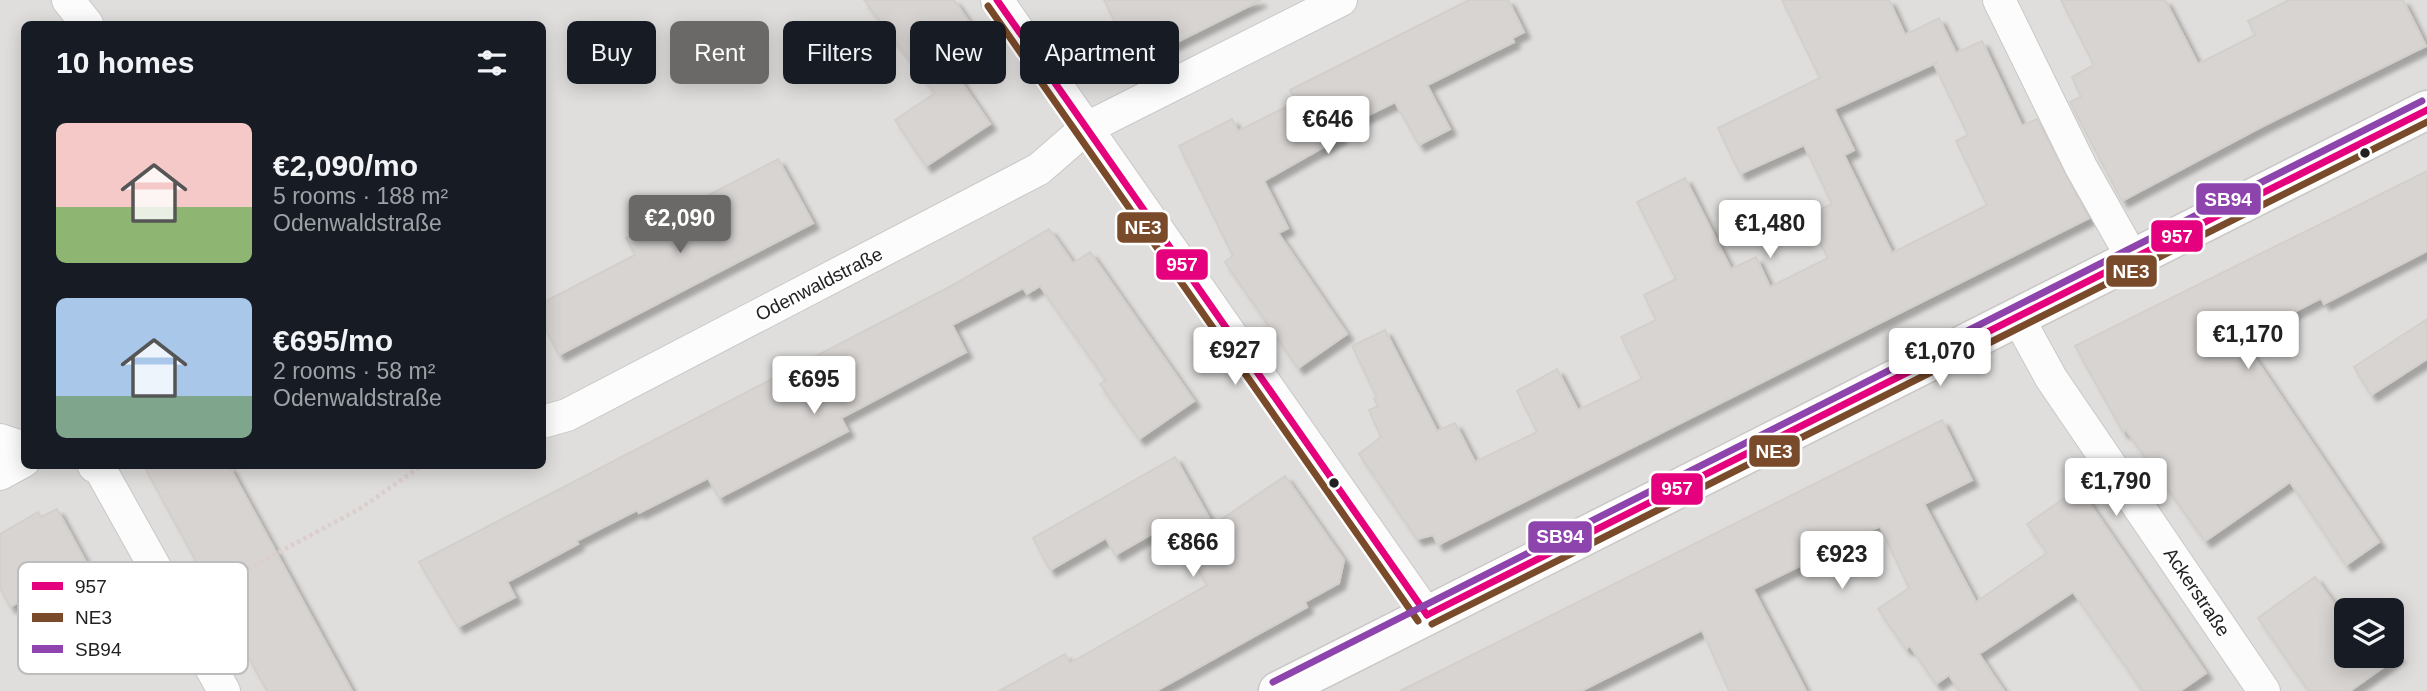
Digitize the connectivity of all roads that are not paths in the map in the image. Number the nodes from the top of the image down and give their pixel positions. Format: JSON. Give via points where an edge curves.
{"nodes":[{"id":1,"x":68,"y":0,"type":"edge"},
{"id":2,"x":997,"y":0,"type":"edge"},
{"id":3,"x":1341,"y":0,"type":"edge"},
{"id":4,"x":1999,"y":0,"type":"edge"},
{"id":5,"x":85,"y":21,"type":"edge"},
{"id":6,"x":2427,"y":110,"type":"edge"},
{"id":7,"x":1085,"y":129,"type":"junction"},
{"id":8,"x":2133,"y":259,"type":"junction"},
{"id":9,"x":2017,"y":316,"type":"junction"},
{"id":10,"x":546,"y":421,"type":"edge"},
{"id":11,"x":0,"y":440,"type":"edge"},
{"id":12,"x":21,"y":447,"type":"edge"},
{"id":13,"x":21,"y":463,"type":"edge"},
{"id":14,"x":100,"y":469,"type":"edge"},
{"id":15,"x":0,"y":474,"type":"edge"},
{"id":16,"x":153,"y":562,"type":"edge"},
{"id":17,"x":1427,"y":615,"type":"junction"},
{"id":18,"x":215,"y":674,"type":"edge"},
{"id":19,"x":224,"y":691,"type":"edge"},
{"id":20,"x":1279,"y":691,"type":"edge"},
{"id":21,"x":2264,"y":691,"type":"edge"}],
"edges":[{"from":1,"to":5,"type":"street"},
{"from":2,"to":7,"type":"street"},
{"from":3,"to":7,"type":"street","name":"Odenwaldstraße"},
{"from":4,"to":8,"type":"street","via":[[2081,167]]},
{"from":6,"to":8,"type":"street"},
{"from":7,"to":10,"type":"street","name":"Odenwaldstraße","via":[[1039,169],[567,415]]},
{"from":7,"to":17,"type":"street"},
{"from":8,"to":9,"type":"street"},
{"from":9,"to":17,"type":"street"},
{"from":9,"to":21,"type":"street","name":"Ackerstraße","via":[[2051,378]]},
{"from":11,"to":12,"type":"street"},
{"from":13,"to":15,"type":"street"},
{"from":14,"to":16,"type":"street"},
{"from":17,"to":20,"type":"street"},
{"from":18,"to":19,"type":"street"}]}
